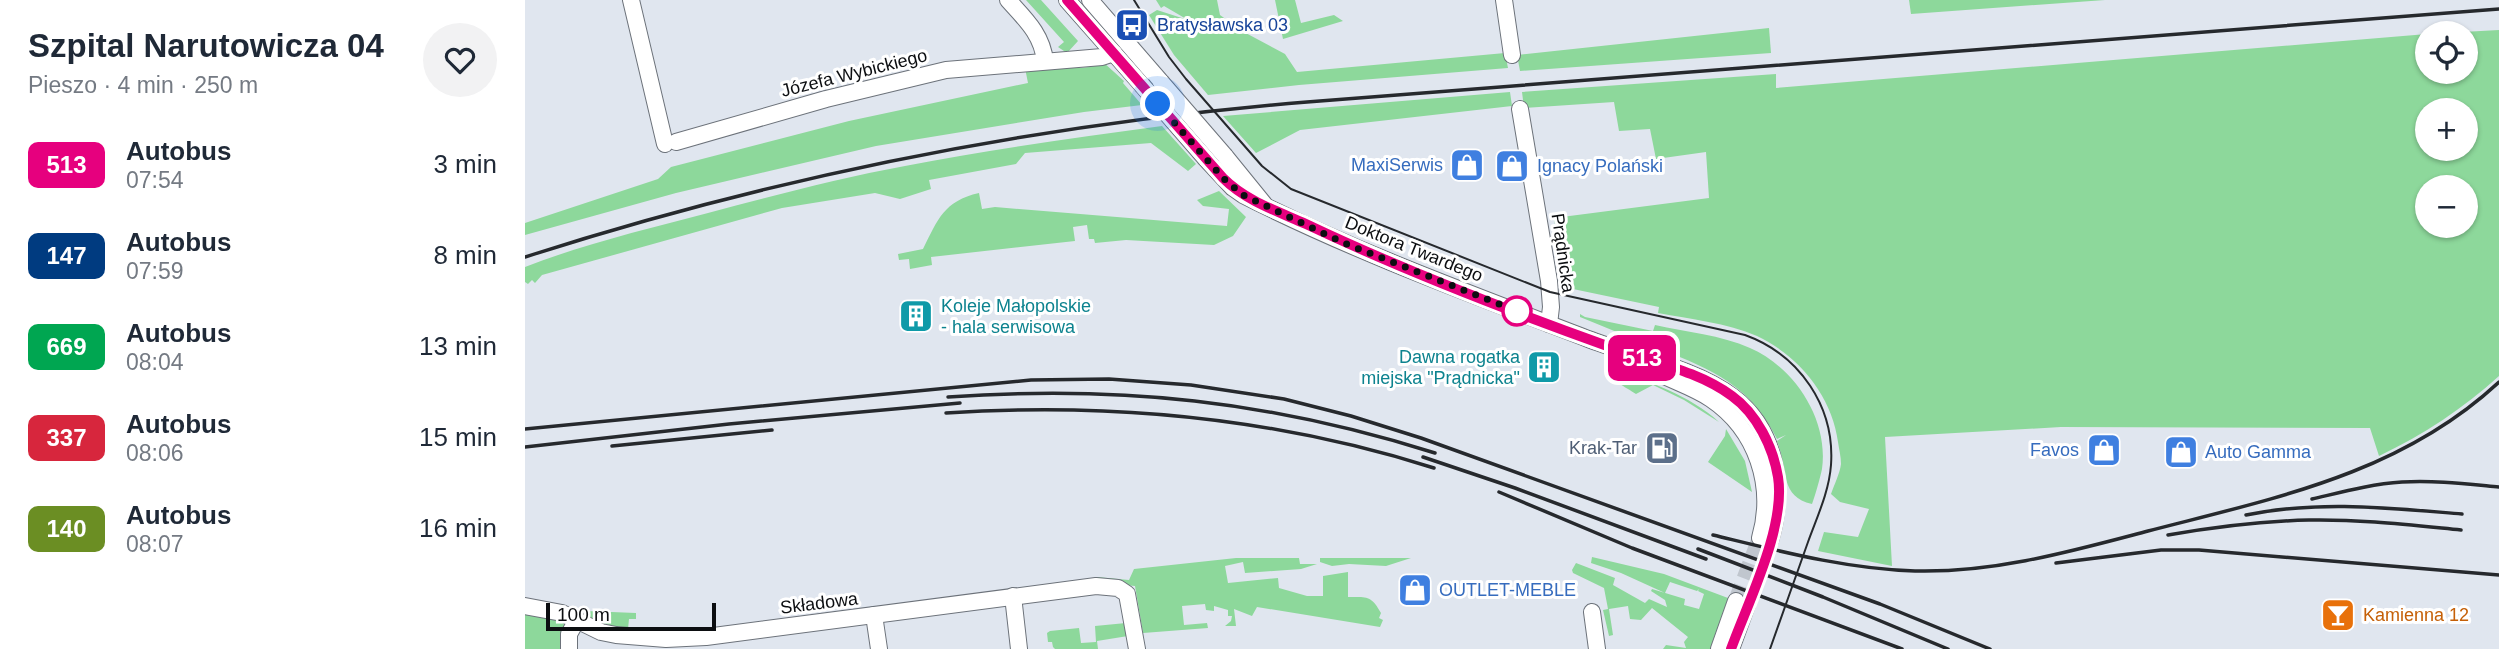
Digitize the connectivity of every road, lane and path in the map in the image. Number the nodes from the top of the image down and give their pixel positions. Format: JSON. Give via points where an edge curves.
{"nodes":[{"id":1,"x":631,"y":0,"type":"edge"},
{"id":2,"x":1008,"y":0,"type":"edge"},
{"id":3,"x":1067,"y":0,"type":"edge"},
{"id":4,"x":1090,"y":0,"type":"edge"},
{"id":5,"x":1504,"y":0,"type":"edge"},
{"id":6,"x":1100,"y":7,"type":"edge"},
{"id":7,"x":1114,"y":53,"type":"junction"},
{"id":8,"x":1512,"y":55,"type":"dead end"},
{"id":9,"x":1045,"y":61,"type":"junction"},
{"id":10,"x":1520,"y":109,"type":"dead end"},
{"id":11,"x":1265,"y":206,"type":"junction"},
{"id":12,"x":1549,"y":324,"type":"junction"},
{"id":13,"x":1765,"y":540,"type":"tunnel mouth"},
{"id":14,"x":1013,"y":596,"type":"junction"},
{"id":15,"x":525,"y":606,"type":"edge"},
{"id":16,"x":1592,"y":612,"type":"dead end"},
{"id":17,"x":874,"y":615,"type":"junction"},
{"id":18,"x":577,"y":620,"type":"junction"},
{"id":19,"x":569,"y":649,"type":"edge"},
{"id":20,"x":879,"y":649,"type":"edge"},
{"id":21,"x":1019,"y":649,"type":"edge"},
{"id":22,"x":1137,"y":649,"type":"edge"},
{"id":23,"x":1597,"y":649,"type":"edge"},
{"id":24,"x":1719,"y":649,"type":"edge"},
{"id":25,"x":1731,"y":649,"type":"edge"}],
"edges":[{"from":1,"to":9,"type":"street","name":"Józefa Wybickiego","via":[[671,143],[946,70]]},
{"from":2,"to":9,"type":"street","via":[[1034,28]]},
{"from":3,"to":7,"type":"street","name":"Doktora Twardego"},
{"from":4,"to":6,"type":"street","name":"Doktora Twardego"},
{"from":5,"to":8,"type":"street"},
{"from":6,"to":11,"type":"street","name":"Doktora Twardego","bridge":true},
{"from":7,"to":9,"type":"street","name":"Józefa Wybickiego"},
{"from":7,"to":11,"type":"street","name":"Doktora Twardego","bridge":true,"via":[[1233,188]]},
{"from":10,"to":12,"type":"street","name":"Prądnicka","via":[[1549,281]]},
{"from":11,"to":12,"type":"street","name":"Doktora Twardego","via":[[1344,243]]},
{"from":12,"to":13,"type":"street","via":[[1708,382],[1733,396],[1753,418],[1769,447],[1778,478],[1777,511]]},
{"from":14,"to":17,"type":"street","name":"Składowa"},
{"from":14,"to":21,"type":"street"},
{"from":14,"to":22,"type":"street","name":"Składowa","via":[[1096,586],[1122,589],[1129,598]]},
{"from":15,"to":18,"type":"street","name":"Składowa"},
{"from":16,"to":23,"type":"street"},
{"from":17,"to":18,"type":"street","name":"Składowa","via":[[673,639],[607,634]]},
{"from":17,"to":20,"type":"street"},
{"from":18,"to":19,"type":"street","via":[[569,634]]},
{"from":24,"to":25,"type":"street","via":[[1742,603]]}]}
